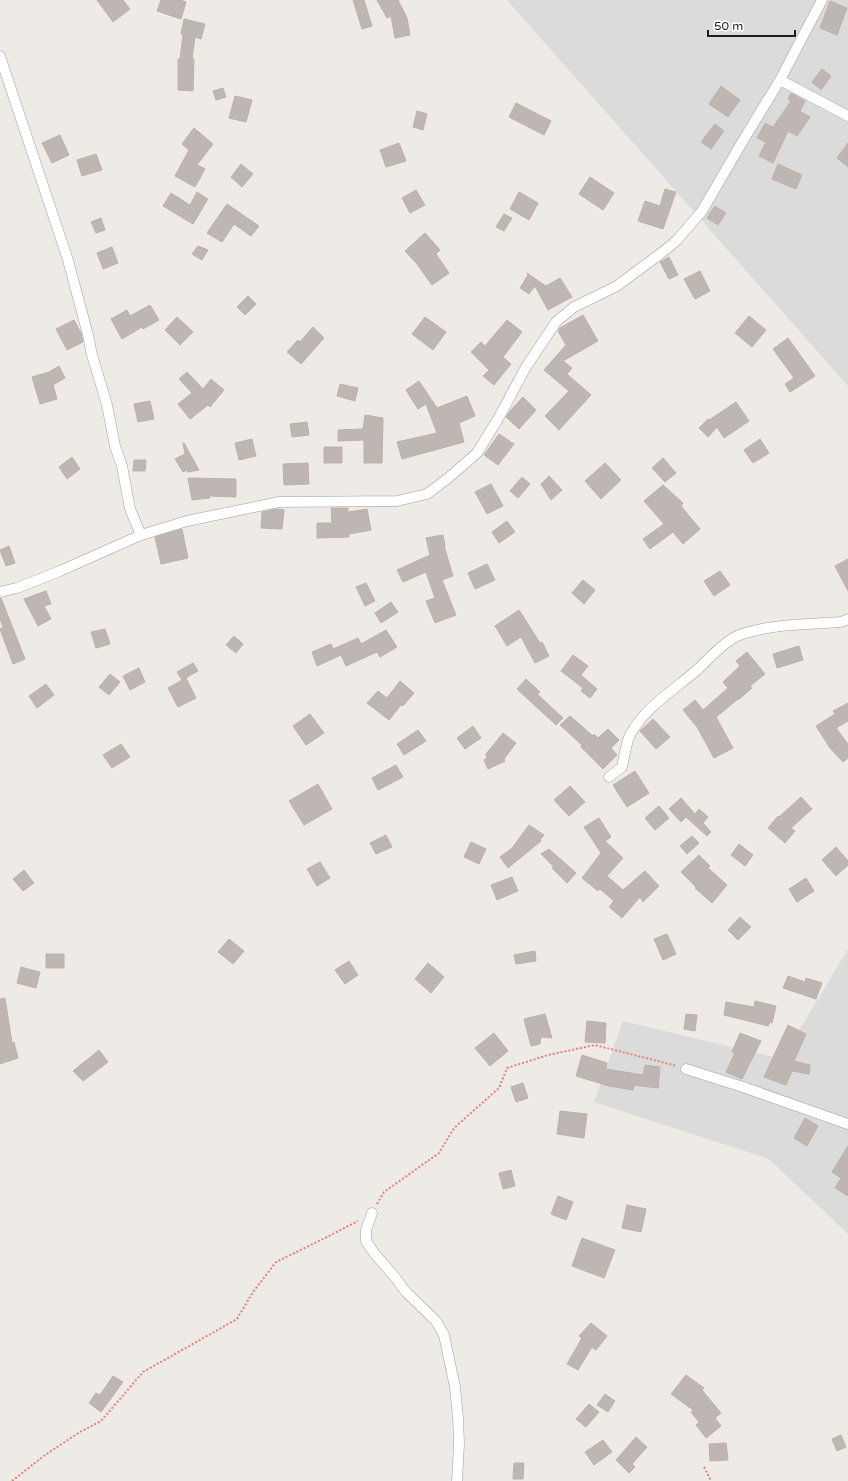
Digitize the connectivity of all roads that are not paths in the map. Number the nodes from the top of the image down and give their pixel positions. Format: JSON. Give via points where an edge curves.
{"nodes":[{"id":1,"x":822,"y":0,"type":"edge"},
{"id":2,"x":0,"y":56,"type":"edge"},
{"id":3,"x":780,"y":80,"type":"junction"},
{"id":4,"x":848,"y":116,"type":"edge"},
{"id":5,"x":141,"y":536,"type":"junction"},
{"id":6,"x":0,"y":592,"type":"edge"},
{"id":7,"x":848,"y":619,"type":"edge"},
{"id":8,"x":609,"y":777,"type":"dead end"},
{"id":9,"x":686,"y":1069,"type":"road end"},
{"id":10,"x":848,"y":1124,"type":"edge"},
{"id":11,"x":372,"y":1213,"type":"road end"},
{"id":12,"x":456,"y":1481,"type":"edge"}],
"edges":[{"from":1,"to":3,"type":"street"},
{"from":2,"to":5,"type":"street","via":[[68,260],[107,405],[130,509]]},
{"from":3,"to":4,"type":"street"},
{"from":3,"to":5,"type":"street","via":[[702,211],[664,251],[616,286],[574,307],[556,322],[526,367],[477,453],[427,494],[397,501],[279,502],[187,521]]},
{"from":5,"to":6,"type":"street","via":[[60,571]]},
{"from":7,"to":8,"type":"street","via":[[841,622],[762,628],[740,635],[720,648],[640,720],[629,736],[622,767]]},
{"from":9,"to":10,"type":"street"},
{"from":11,"to":12,"type":"street","via":[[366,1230],[366,1241],[406,1292],[436,1322],[444,1334],[458,1418]]}]}
